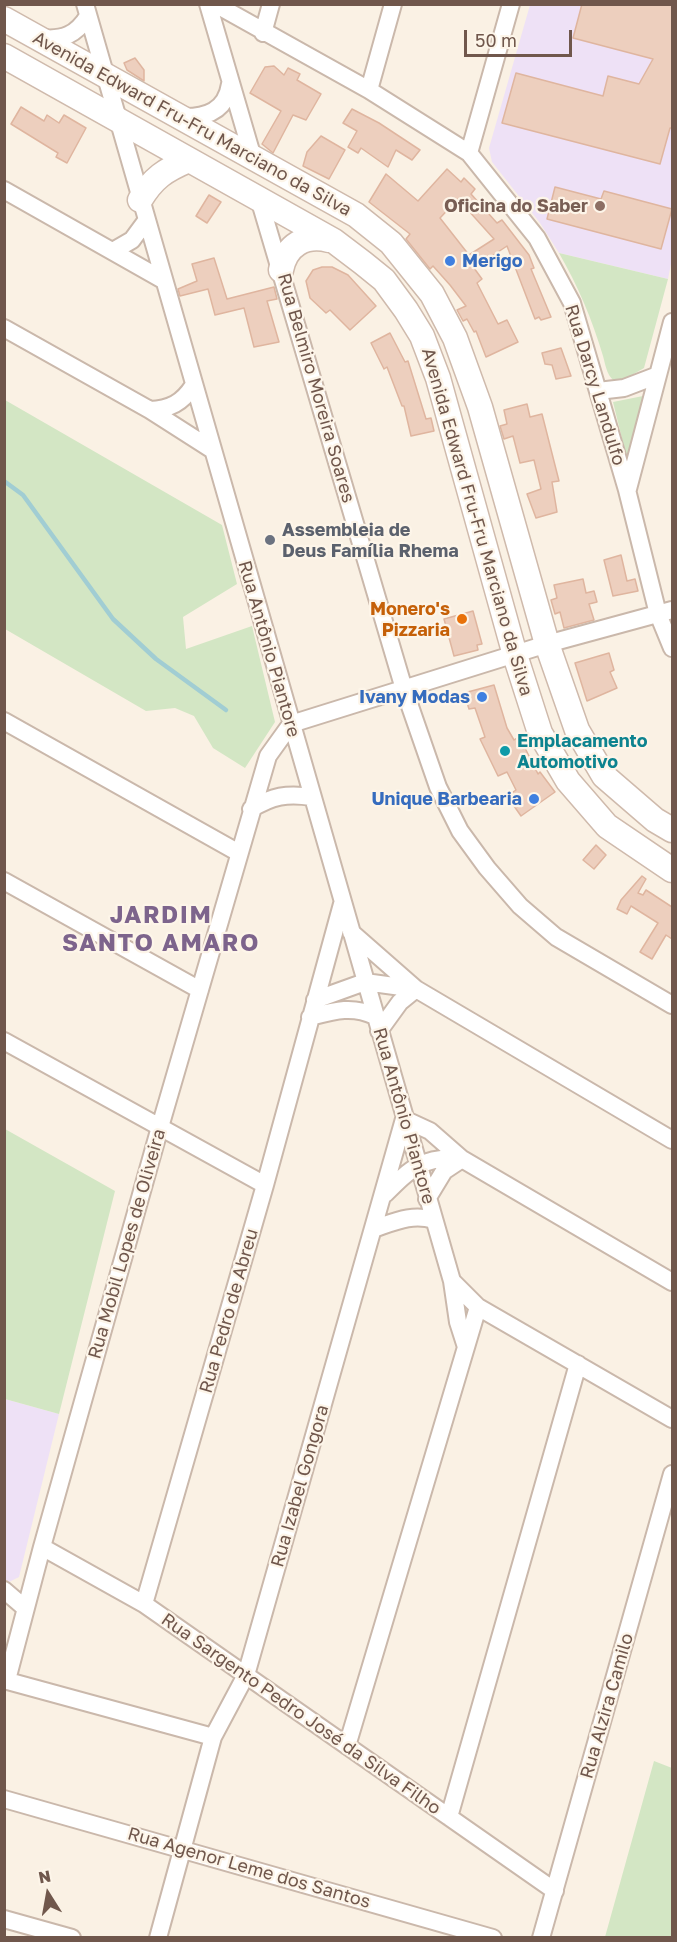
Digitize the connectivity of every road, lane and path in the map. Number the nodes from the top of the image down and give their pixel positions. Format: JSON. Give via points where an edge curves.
{"nodes":[{"id":1,"x":208,"y":4,"type":"edge"},
{"id":2,"x":215,"y":4,"type":"edge"},
{"id":3,"x":271,"y":4,"type":"edge"},
{"id":4,"x":393,"y":4,"type":"edge"},
{"id":5,"x":511,"y":4,"type":"edge"},
{"id":6,"x":86,"y":10,"type":"edge"},
{"id":7,"x":4,"y":19,"type":"edge"},
{"id":8,"x":263,"y":33,"type":"junction"},
{"id":9,"x":38,"y":38,"type":"junction"},
{"id":10,"x":4,"y":56,"type":"edge"},
{"id":11,"x":105,"y":77,"type":"junction"},
{"id":12,"x":230,"y":84,"type":"junction"},
{"id":13,"x":369,"y":90,"type":"junction"},
{"id":14,"x":178,"y":117,"type":"junction"},
{"id":15,"x":117,"y":121,"type":"junction"},
{"id":16,"x":469,"y":153,"type":"junction"},
{"id":17,"x":253,"y":158,"type":"junction"},
{"id":18,"x":189,"y":160,"type":"junction"},
{"id":19,"x":282,"y":174,"type":"junction"},
{"id":20,"x":4,"y":190,"type":"edge"},
{"id":21,"x":260,"y":202,"type":"junction"},
{"id":22,"x":143,"y":210,"type":"junction"},
{"id":23,"x":284,"y":215,"type":"junction"},
{"id":24,"x":334,"y":241,"type":"junction"},
{"id":25,"x":113,"y":251,"type":"junction"},
{"id":26,"x":280,"y":266,"type":"junction"},
{"id":27,"x":163,"y":280,"type":"junction"},
{"id":28,"x":672,"y":322,"type":"edge"},
{"id":29,"x":4,"y":328,"type":"edge"},
{"id":30,"x":658,"y":375,"type":"junction"},
{"id":31,"x":193,"y":386,"type":"junction"},
{"id":32,"x":598,"y":391,"type":"junction"},
{"id":33,"x":150,"y":410,"type":"junction"},
{"id":34,"x":210,"y":449,"type":"junction"},
{"id":35,"x":627,"y":490,"type":"junction"},
{"id":36,"x":665,"y":612,"type":"edge"},
{"id":37,"x":547,"y":644,"type":"junction"},
{"id":38,"x":672,"y":648,"type":"edge"},
{"id":39,"x":515,"y":654,"type":"junction"},
{"id":40,"x":404,"y":689,"type":"junction"},
{"id":41,"x":4,"y":721,"type":"edge"},
{"id":42,"x":291,"y":724,"type":"junction"},
{"id":43,"x":312,"y":797,"type":"junction"},
{"id":44,"x":251,"y":809,"type":"junction"},
{"id":45,"x":672,"y":830,"type":"edge"},
{"id":46,"x":239,"y":853,"type":"junction"},
{"id":47,"x":672,"y":870,"type":"edge"},
{"id":48,"x":4,"y":881,"type":"edge"},
{"id":49,"x":342,"y":904,"type":"junction"},
{"id":50,"x":351,"y":932,"type":"junction"},
{"id":51,"x":365,"y":982,"type":"junction"},
{"id":52,"x":416,"y":989,"type":"junction"},
{"id":53,"x":200,"y":990,"type":"junction"},
{"id":54,"x":315,"y":1000,"type":"junction"},
{"id":55,"x":672,"y":1005,"type":"edge"},
{"id":56,"x":310,"y":1017,"type":"junction"},
{"id":57,"x":377,"y":1023,"type":"junction"},
{"id":58,"x":4,"y":1041,"type":"edge"},
{"id":59,"x":405,"y":1119,"type":"junction"},
{"id":60,"x":160,"y":1127,"type":"junction"},
{"id":61,"x":672,"y":1140,"type":"edge"},
{"id":62,"x":462,"y":1159,"type":"junction"},
{"id":63,"x":417,"y":1164,"type":"junction"},
{"id":64,"x":265,"y":1185,"type":"junction"},
{"id":65,"x":382,"y":1197,"type":"junction"},
{"id":66,"x":428,"y":1199,"type":"junction"},
{"id":67,"x":434,"y":1220,"type":"junction"},
{"id":68,"x":373,"y":1229,"type":"junction"},
{"id":69,"x":452,"y":1281,"type":"junction"},
{"id":70,"x":672,"y":1282,"type":"edge"},
{"id":71,"x":478,"y":1307,"type":"junction"},
{"id":72,"x":466,"y":1347,"type":"junction"},
{"id":73,"x":578,"y":1364,"type":"junction"},
{"id":74,"x":672,"y":1419,"type":"edge"},
{"id":75,"x":672,"y":1474,"type":"edge"},
{"id":76,"x":42,"y":1547,"type":"junction"},
{"id":77,"x":4,"y":1590,"type":"edge"},
{"id":78,"x":144,"y":1604,"type":"junction"},
{"id":79,"x":25,"y":1608,"type":"junction"},
{"id":80,"x":246,"y":1675,"type":"junction"},
{"id":81,"x":6,"y":1680,"type":"edge"},
{"id":82,"x":213,"y":1737,"type":"junction"},
{"id":83,"x":347,"y":1746,"type":"junction"},
{"id":84,"x":4,"y":1799,"type":"edge"},
{"id":85,"x":449,"y":1817,"type":"junction"},
{"id":86,"x":182,"y":1849,"type":"junction"},
{"id":87,"x":555,"y":1891,"type":"junction"},
{"id":88,"x":4,"y":1919,"type":"edge"},
{"id":89,"x":72,"y":1938,"type":"edge"},
{"id":90,"x":158,"y":1938,"type":"edge"},
{"id":91,"x":493,"y":1938,"type":"edge"},
{"id":92,"x":541,"y":1938,"type":"edge"}],
"edges":[{"from":1,"to":12,"type":"street"},
{"from":2,"to":8,"type":"street","name":"Rua Darcy Landulfo"},
{"from":3,"to":8,"type":"street"},
{"from":4,"to":13,"type":"street"},
{"from":5,"to":16,"type":"street"},
{"from":6,"to":9,"type":"street","name":"Rua Antônio Piantore","via":[[74,33],[57,40]]},
{"from":6,"to":11,"type":"street","name":"Rua Antônio Piantore"},
{"from":7,"to":9,"type":"main road","name":"Avenida Edward Fru-Fru Marciano da Silva"},
{"from":8,"to":13,"type":"street","name":"Rua Darcy Landulfo"},
{"from":9,"to":11,"type":"main road","name":"Avenida Edward Fru-Fru Marciano da Silva"},
{"from":10,"to":15,"type":"main road","name":"Avenida Edward Fru-Fru Marciano da Silva"},
{"from":11,"to":14,"type":"main road","name":"Avenida Edward Fru-Fru Marciano da Silva"},
{"from":11,"to":15,"type":"street","name":"Rua Antônio Piantore"},
{"from":12,"to":14,"type":"street","via":[[219,109],[195,118]]},
{"from":12,"to":17,"type":"street"},
{"from":13,"to":16,"type":"street","name":"Rua Darcy Landulfo"},
{"from":14,"to":17,"type":"main road","name":"Avenida Edward Fru-Fru Marciano da Silva"},
{"from":15,"to":18,"type":"main road","name":"Avenida Edward Fru-Fru Marciano da Silva"},
{"from":15,"to":22,"type":"street","name":"Rua Antônio Piantore"},
{"from":16,"to":32,"type":"street","name":"Rua Darcy Landulfo","via":[[537,238],[572,303]]},
{"from":17,"to":19,"type":"main road","name":"Avenida Edward Fru-Fru Marciano da Silva"},
{"from":18,"to":21,"type":"main road","name":"Avenida Edward Fru-Fru Marciano da Silva"},
{"from":18,"to":22,"type":"main road","via":[[152,180]]},
{"from":19,"to":21,"type":"main road","via":[[263,174],[258,181]]},
{"from":19,"to":23,"type":"main road","via":[[293,192],[292,205]]},
{"from":19,"to":37,"type":"main road","name":"Avenida Edward Fru-Fru Marciano da Silva","via":[[373,227],[432,294],[454,338],[480,407]]},
{"from":20,"to":25,"type":"street"},
{"from":21,"to":23,"type":"main road","name":"Avenida Edward Fru-Fru Marciano da Silva"},
{"from":21,"to":26,"type":"street","name":"Rua Belmiro Moreira Soares"},
{"from":22,"to":25,"type":"street","via":[[132,240]]},
{"from":22,"to":27,"type":"street","name":"Rua Antônio Piantore"},
{"from":23,"to":24,"type":"main road","name":"Avenida Edward Fru-Fru Marciano da Silva"},
{"from":23,"to":26,"type":"street","name":"Rua Belmiro Moreira Soares"},
{"from":24,"to":26,"type":"main road","via":[[317,237],[302,240],[290,249]]},
{"from":24,"to":39,"type":"main road","name":"Avenida Edward Fru-Fru Marciano da Silva","via":[[384,280],[422,336],[438,378]]},
{"from":25,"to":27,"type":"street"},
{"from":26,"to":40,"type":"street","name":"Rua Belmiro Moreira Soares"},
{"from":27,"to":31,"type":"street","name":"Rua Antônio Piantore"},
{"from":28,"to":30,"type":"street"},
{"from":29,"to":33,"type":"street"},
{"from":30,"to":32,"type":"street","via":[[624,388]]},
{"from":30,"to":35,"type":"street"},
{"from":31,"to":33,"type":"street","via":[[178,403]]},
{"from":31,"to":34,"type":"street","name":"Rua Antônio Piantore"},
{"from":32,"to":35,"type":"street","name":"Rua Darcy Landulfo"},
{"from":33,"to":34,"type":"street"},
{"from":34,"to":42,"type":"street","name":"Rua Antônio Piantore"},
{"from":35,"to":36,"type":"street","name":"Rua Darcy Landulfo"},
{"from":36,"to":37,"type":"street"},
{"from":36,"to":38,"type":"street","name":"Rua Darcy Landulfo"},
{"from":37,"to":39,"type":"street"},
{"from":37,"to":45,"type":"main road","name":"Avenida Edward Fru-Fru Marciano da Silva","via":[[577,730],[604,776]]},
{"from":39,"to":40,"type":"street"},
{"from":39,"to":47,"type":"main road","name":"Avenida Edward Fru-Fru Marciano da Silva","via":[[540,733],[568,781],[607,826]]},
{"from":40,"to":42,"type":"street"},
{"from":40,"to":55,"type":"street","name":"Rua Belmiro Moreira Soares","via":[[438,787],[460,831],[487,868],[520,906],[556,938]]},
{"from":41,"to":46,"type":"street"},
{"from":42,"to":43,"type":"street","name":"Rua Antônio Piantore"},
{"from":42,"to":44,"type":"street","name":"Rua Mobil Lopes de Oliveira","via":[[268,756]]},
{"from":43,"to":44,"type":"street","via":[[290,794],[269,798]]},
{"from":43,"to":49,"type":"street","name":"Rua Antônio Piantore"},
{"from":44,"to":46,"type":"street","name":"Rua Mobil Lopes de Oliveira"},
{"from":46,"to":53,"type":"street","name":"Rua Mobil Lopes de Oliveira"},
{"from":48,"to":53,"type":"street"},
{"from":49,"to":50,"type":"street","name":"Rua Antônio Piantore"},
{"from":49,"to":54,"type":"street","name":"Rua Pedro de Abreu"},
{"from":50,"to":51,"type":"street","name":"Rua Antônio Piantore"},
{"from":50,"to":52,"type":"street"},
{"from":51,"to":52,"type":"street"},
{"from":51,"to":54,"type":"street"},
{"from":51,"to":57,"type":"street","name":"Rua Antônio Piantore"},
{"from":52,"to":57,"type":"street"},
{"from":52,"to":61,"type":"street"},
{"from":53,"to":60,"type":"street","name":"Rua Mobil Lopes de Oliveira"},
{"from":54,"to":56,"type":"street","name":"Rua Pedro de Abreu"},
{"from":56,"to":57,"type":"street","via":[[342,1009],[362,1010]]},
{"from":56,"to":64,"type":"street","name":"Rua Pedro de Abreu"},
{"from":57,"to":59,"type":"street","name":"Rua Antônio Piantore"},
{"from":58,"to":60,"type":"street"},
{"from":59,"to":62,"type":"street","via":[[430,1131]]},
{"from":59,"to":63,"type":"street","name":"Rua Antônio Piantore"},
{"from":59,"to":65,"type":"street","name":"Rua Izabel Gongora"},
{"from":60,"to":64,"type":"street"},
{"from":60,"to":76,"type":"street","name":"Rua Mobil Lopes de Oliveira"},
{"from":62,"to":63,"type":"street","via":[[450,1157]]},
{"from":62,"to":66,"type":"street","via":[[444,1171]]},
{"from":62,"to":70,"type":"street"},
{"from":63,"to":65,"type":"street"},
{"from":63,"to":66,"type":"street","name":"Rua Antônio Piantore"},
{"from":64,"to":78,"type":"street","name":"Rua Pedro de Abreu"},
{"from":65,"to":68,"type":"street","name":"Rua Izabel Gongora"},
{"from":66,"to":67,"type":"street","name":"Rua Antônio Piantore"},
{"from":67,"to":68,"type":"street","via":[[422,1216]]},
{"from":67,"to":69,"type":"street","name":"Rua Antônio Piantore"},
{"from":68,"to":80,"type":"street","name":"Rua Izabel Gongora"},
{"from":69,"to":71,"type":"street","name":"Rua Antônio Piantore"},
{"from":69,"to":72,"type":"street","name":"Rua Antônio Piantore"},
{"from":71,"to":72,"type":"street"},
{"from":71,"to":73,"type":"street","name":"Rua Antônio Piantore"},
{"from":72,"to":83,"type":"street"},
{"from":73,"to":74,"type":"street","name":"Rua Antônio Piantore"},
{"from":73,"to":85,"type":"street"},
{"from":75,"to":87,"type":"street","name":"Rua Alzira Camilo"},
{"from":76,"to":78,"type":"street","name":"Rua Sargento Pedro José da Silva Filho"},
{"from":76,"to":79,"type":"street","name":"Rua Mobil Lopes de Oliveira"},
{"from":77,"to":79,"type":"street"},
{"from":78,"to":80,"type":"street","name":"Rua Sargento Pedro José da Silva Filho"},
{"from":79,"to":81,"type":"street","name":"Rua Mobil Lopes de Oliveira"},
{"from":80,"to":82,"type":"street","name":"Rua Izabel Gongora"},
{"from":80,"to":83,"type":"street","name":"Rua Sargento Pedro José da Silva Filho"},
{"from":81,"to":82,"type":"street"},
{"from":82,"to":86,"type":"street","name":"Rua Izabel Gongora"},
{"from":83,"to":85,"type":"street","name":"Rua Sargento Pedro José da Silva Filho"},
{"from":84,"to":86,"type":"street","name":"Rua Agenor Leme dos Santos"},
{"from":85,"to":87,"type":"street","name":"Rua Sargento Pedro José da Silva Filho"},
{"from":86,"to":90,"type":"street","name":"Rua Izabel Gongora"},
{"from":86,"to":91,"type":"street","name":"Rua Agenor Leme dos Santos"},
{"from":87,"to":92,"type":"street","name":"Rua Alzira Camilo"},
{"from":88,"to":89,"type":"street"}]}
